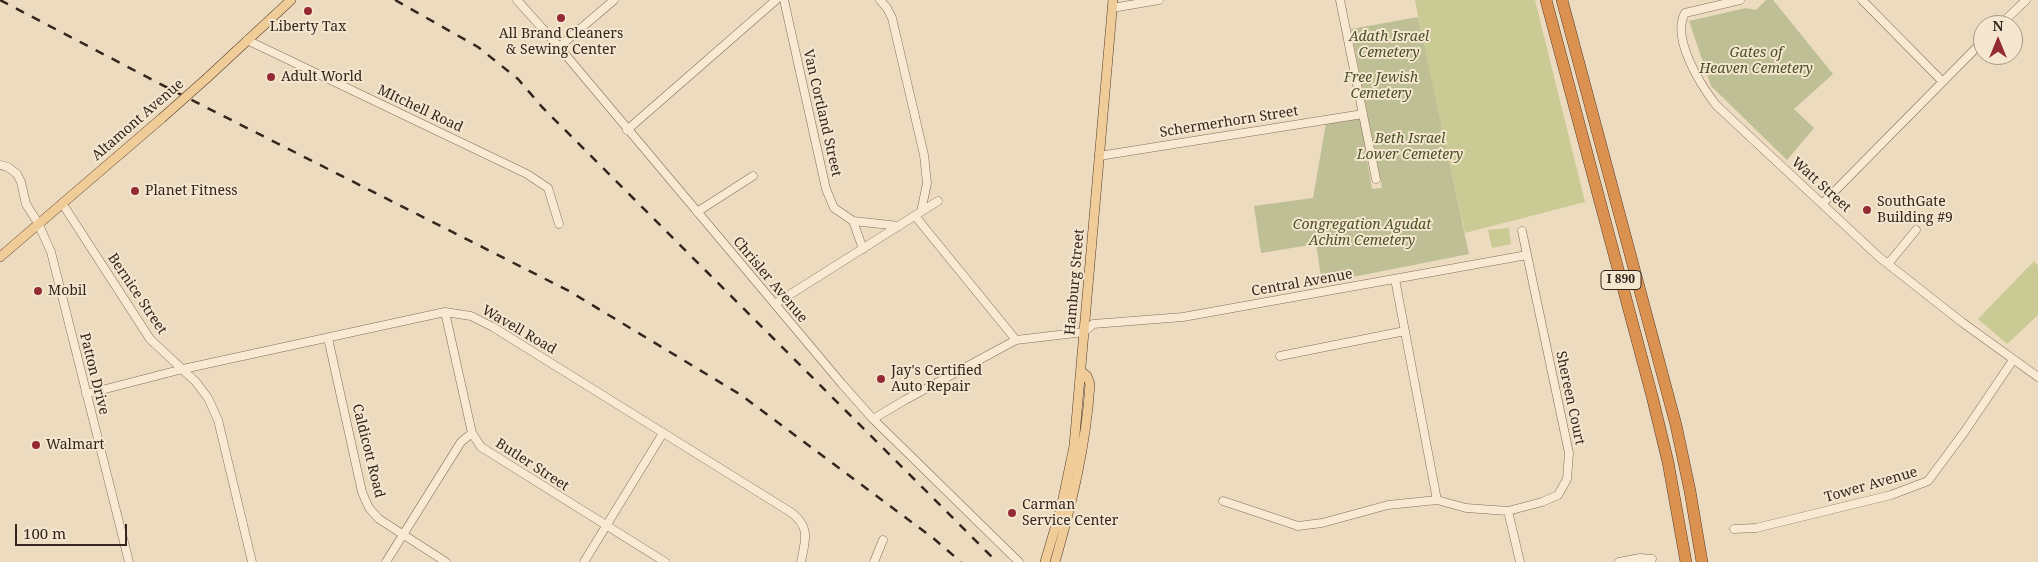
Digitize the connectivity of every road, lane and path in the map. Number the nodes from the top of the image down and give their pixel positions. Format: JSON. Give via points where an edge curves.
{"nodes":[{"id":1,"x":291,"y":0,"type":"edge"},
{"id":2,"x":517,"y":0,"type":"edge"},
{"id":3,"x":614,"y":0,"type":"edge"},
{"id":4,"x":776,"y":0,"type":"edge"},
{"id":5,"x":784,"y":0,"type":"edge"},
{"id":6,"x":880,"y":0,"type":"edge"},
{"id":7,"x":1159,"y":0,"type":"edge"},
{"id":8,"x":1340,"y":0,"type":"edge"},
{"id":9,"x":1546,"y":0,"type":"edge"},
{"id":10,"x":1562,"y":0,"type":"edge"},
{"id":11,"x":1740,"y":0,"type":"edge"},
{"id":12,"x":1862,"y":0,"type":"edge"},
{"id":13,"x":2026,"y":0,"type":"edge"},
{"id":14,"x":1112,"y":4,"type":"edge"},
{"id":15,"x":2010,"y":15,"type":"edge"},
{"id":16,"x":246,"y":40,"type":"junction"},
{"id":17,"x":559,"y":48,"type":"junction"},
{"id":18,"x":1973,"y":51,"type":"edge"},
{"id":19,"x":1942,"y":81,"type":"junction"},
{"id":20,"x":1363,"y":114,"type":"junction"},
{"id":21,"x":627,"y":130,"type":"junction"},
{"id":22,"x":1099,"y":156,"type":"junction"},
{"id":23,"x":0,"y":165,"type":"edge"},
{"id":24,"x":754,"y":176,"type":"dead end"},
{"id":25,"x":1376,"y":178,"type":"dead end"},
{"id":26,"x":938,"y":201,"type":"dead end"},
{"id":27,"x":62,"y":203,"type":"junction"},
{"id":28,"x":1822,"y":204,"type":"junction"},
{"id":29,"x":697,"y":212,"type":"junction"},
{"id":30,"x":918,"y":214,"type":"junction"},
{"id":31,"x":853,"y":221,"type":"junction"},
{"id":32,"x":38,"y":223,"type":"junction"},
{"id":33,"x":559,"y":224,"type":"dead end"},
{"id":34,"x":899,"y":226,"type":"junction"},
{"id":35,"x":1916,"y":230,"type":"dead end"},
{"id":36,"x":1522,"y":231,"type":"dead end"},
{"id":37,"x":863,"y":249,"type":"junction"},
{"id":38,"x":1527,"y":255,"type":"junction"},
{"id":39,"x":0,"y":257,"type":"edge"},
{"id":40,"x":1888,"y":264,"type":"junction"},
{"id":41,"x":1395,"y":279,"type":"junction"},
{"id":42,"x":775,"y":304,"type":"junction"},
{"id":43,"x":445,"y":312,"type":"junction"},
{"id":44,"x":1404,"y":330,"type":"junction"},
{"id":45,"x":1084,"y":332,"type":"junction"},
{"id":46,"x":328,"y":338,"type":"junction"},
{"id":47,"x":1016,"y":340,"type":"junction"},
{"id":48,"x":1280,"y":356,"type":"dead end"},
{"id":49,"x":2013,"y":360,"type":"junction"},
{"id":50,"x":183,"y":369,"type":"junction"},
{"id":51,"x":1082,"y":372,"type":"junction"},
{"id":52,"x":2038,"y":377,"type":"edge"},
{"id":53,"x":86,"y":394,"type":"junction"},
{"id":54,"x":874,"y":419,"type":"junction"},
{"id":55,"x":472,"y":432,"type":"junction"},
{"id":56,"x":663,"y":433,"type":"junction"},
{"id":57,"x":1437,"y":500,"type":"junction"},
{"id":58,"x":1223,"y":501,"type":"dead end"},
{"id":59,"x":1508,"y":511,"type":"junction"},
{"id":60,"x":606,"y":527,"type":"junction"},
{"id":61,"x":1734,"y":529,"type":"dead end"},
{"id":62,"x":402,"y":535,"type":"junction"},
{"id":63,"x":883,"y":540,"type":"dead end"},
{"id":64,"x":1652,"y":559,"type":"dead end"},
{"id":65,"x":1045,"y":561,"type":"edge"},
{"id":66,"x":129,"y":562,"type":"edge"},
{"id":67,"x":252,"y":562,"type":"edge"},
{"id":68,"x":386,"y":562,"type":"edge"},
{"id":69,"x":446,"y":562,"type":"edge"},
{"id":70,"x":584,"y":562,"type":"edge"},
{"id":71,"x":665,"y":562,"type":"edge"},
{"id":72,"x":801,"y":562,"type":"edge"},
{"id":73,"x":874,"y":562,"type":"edge"},
{"id":74,"x":1019,"y":562,"type":"edge"},
{"id":75,"x":1055,"y":562,"type":"edge"},
{"id":76,"x":1520,"y":562,"type":"edge"},
{"id":77,"x":1619,"y":562,"type":"edge"},
{"id":78,"x":1686,"y":562,"type":"edge"},
{"id":79,"x":1703,"y":562,"type":"edge"}],
"edges":[{"from":1,"to":16,"type":"main road","name":"Altamont Avenue"},
{"from":2,"to":17,"type":"street","name":"Chrisler Avenue"},
{"from":3,"to":17,"type":"street"},
{"from":4,"to":21,"type":"street"},
{"from":5,"to":31,"type":"street","name":"Van Cortland Street","via":[[826,189],[834,208]]},
{"from":6,"to":30,"type":"street","via":[[892,18],[924,155],[927,183]]},
{"from":7,"to":14,"type":"street"},
{"from":8,"to":20,"type":"street"},
{"from":9,"to":78,"type":"highway","number":"I 890","via":[[1652,396]]},
{"from":10,"to":79,"type":"highway","number":"I 890","via":[[1676,425]]},
{"from":11,"to":28,"type":"street","name":"Watt Street","via":[[1685,13],[1681,20],[1687,53],[1701,85],[1716,104]]},
{"from":12,"to":19,"type":"street"},
{"from":13,"to":15,"type":"street"},
{"from":14,"to":22,"type":"main road","name":"Hamburg Street"},
{"from":16,"to":27,"type":"main road","name":"Altamont Avenue","bridge":true,"via":[[162,118]]},
{"from":16,"to":33,"type":"street","name":"MItchell Road","via":[[527,174],[548,188]]},
{"from":17,"to":21,"type":"street","name":"Chrisler Avenue"},
{"from":18,"to":19,"type":"street"},
{"from":19,"to":28,"type":"street"},
{"from":20,"to":22,"type":"street","name":"Schermerhorn Street"},
{"from":20,"to":25,"type":"street"},
{"from":21,"to":29,"type":"street","name":"Chrisler Avenue"},
{"from":22,"to":45,"type":"main road","name":"Hamburg Street"},
{"from":23,"to":32,"type":"street","name":"Patton Drive","via":[[17,174],[26,204]]},
{"from":24,"to":29,"type":"street"},
{"from":26,"to":30,"type":"street"},
{"from":27,"to":32,"type":"main road","name":"Altamont Avenue"},
{"from":27,"to":50,"type":"street","name":"Bernice Street","via":[[150,339]]},
{"from":28,"to":40,"type":"street","name":"Watt Street"},
{"from":29,"to":42,"type":"street","name":"Chrisler Avenue"},
{"from":30,"to":34,"type":"street"},
{"from":30,"to":47,"type":"street"},
{"from":31,"to":34,"type":"street"},
{"from":31,"to":37,"type":"street"},
{"from":32,"to":39,"type":"main road","name":"Altamont Avenue"},
{"from":32,"to":53,"type":"street","name":"Patton Drive","via":[[54,261]]},
{"from":34,"to":37,"type":"street"},
{"from":35,"to":40,"type":"street"},
{"from":36,"to":38,"type":"street","name":"Shereen Court"},
{"from":37,"to":42,"type":"street"},
{"from":38,"to":41,"type":"street","name":"Central Avenue"},
{"from":38,"to":59,"type":"street","name":"Shereen Court","via":[[1569,453],[1569,467],[1567,479],[1558,495]]},
{"from":40,"to":49,"type":"street","name":"Watt Street"},
{"from":41,"to":44,"type":"street"},
{"from":41,"to":45,"type":"street","name":"Central Avenue","via":[[1183,317],[1093,324]]},
{"from":42,"to":54,"type":"street","name":"Chrisler Avenue"},
{"from":43,"to":46,"type":"street","name":"Wavell Road"},
{"from":43,"to":55,"type":"street","name":"Butler Street"},
{"from":43,"to":56,"type":"street","name":"Wavell Road","via":[[471,316],[493,327]]},
{"from":44,"to":48,"type":"street"},
{"from":44,"to":57,"type":"street"},
{"from":45,"to":47,"type":"street","name":"Central Avenue"},
{"from":45,"to":51,"type":"main road","name":"Hamburg Street"},
{"from":46,"to":50,"type":"street","name":"Wavell Road"},
{"from":46,"to":62,"type":"street","name":"Caldicott Road","via":[[362,492],[369,508],[379,519]]},
{"from":47,"to":54,"type":"street"},
{"from":49,"to":52,"type":"street","name":"Watt Street"},
{"from":49,"to":61,"type":"street","name":"Tower Avenue","via":[[1928,481],[1872,500],[1756,528]]},
{"from":50,"to":53,"type":"street","name":"Wavell Road"},
{"from":50,"to":67,"type":"street","name":"Bernice Street","via":[[208,398],[218,420]]},
{"from":51,"to":65,"type":"main road","name":"Hamburg Street","via":[[1074,446],[1062,508]]},
{"from":51,"to":75,"type":"main road","via":[[1090,384],[1085,438],[1071,509]]},
{"from":53,"to":66,"type":"street","name":"Patton Drive"},
{"from":54,"to":74,"type":"street","name":"Chrisler Avenue"},
{"from":55,"to":60,"type":"street","name":"Butler Street","via":[[481,447]]},
{"from":55,"to":62,"type":"street","via":[[461,442]]},
{"from":56,"to":60,"type":"street"},
{"from":56,"to":72,"type":"street","name":"Wavell Road","via":[[801,520],[805,527]]},
{"from":57,"to":58,"type":"street","name":"Shereen Court","via":[[1388,505],[1322,523],[1298,526]]},
{"from":57,"to":59,"type":"street","name":"Shereen Court","via":[[1466,508]]},
{"from":59,"to":76,"type":"street"},
{"from":60,"to":70,"type":"street"},
{"from":60,"to":71,"type":"street","name":"Butler Street"},
{"from":62,"to":68,"type":"street"},
{"from":62,"to":69,"type":"street","name":"Caldicott Road"},
{"from":63,"to":73,"type":"street"},
{"from":64,"to":77,"type":"street"}]}
